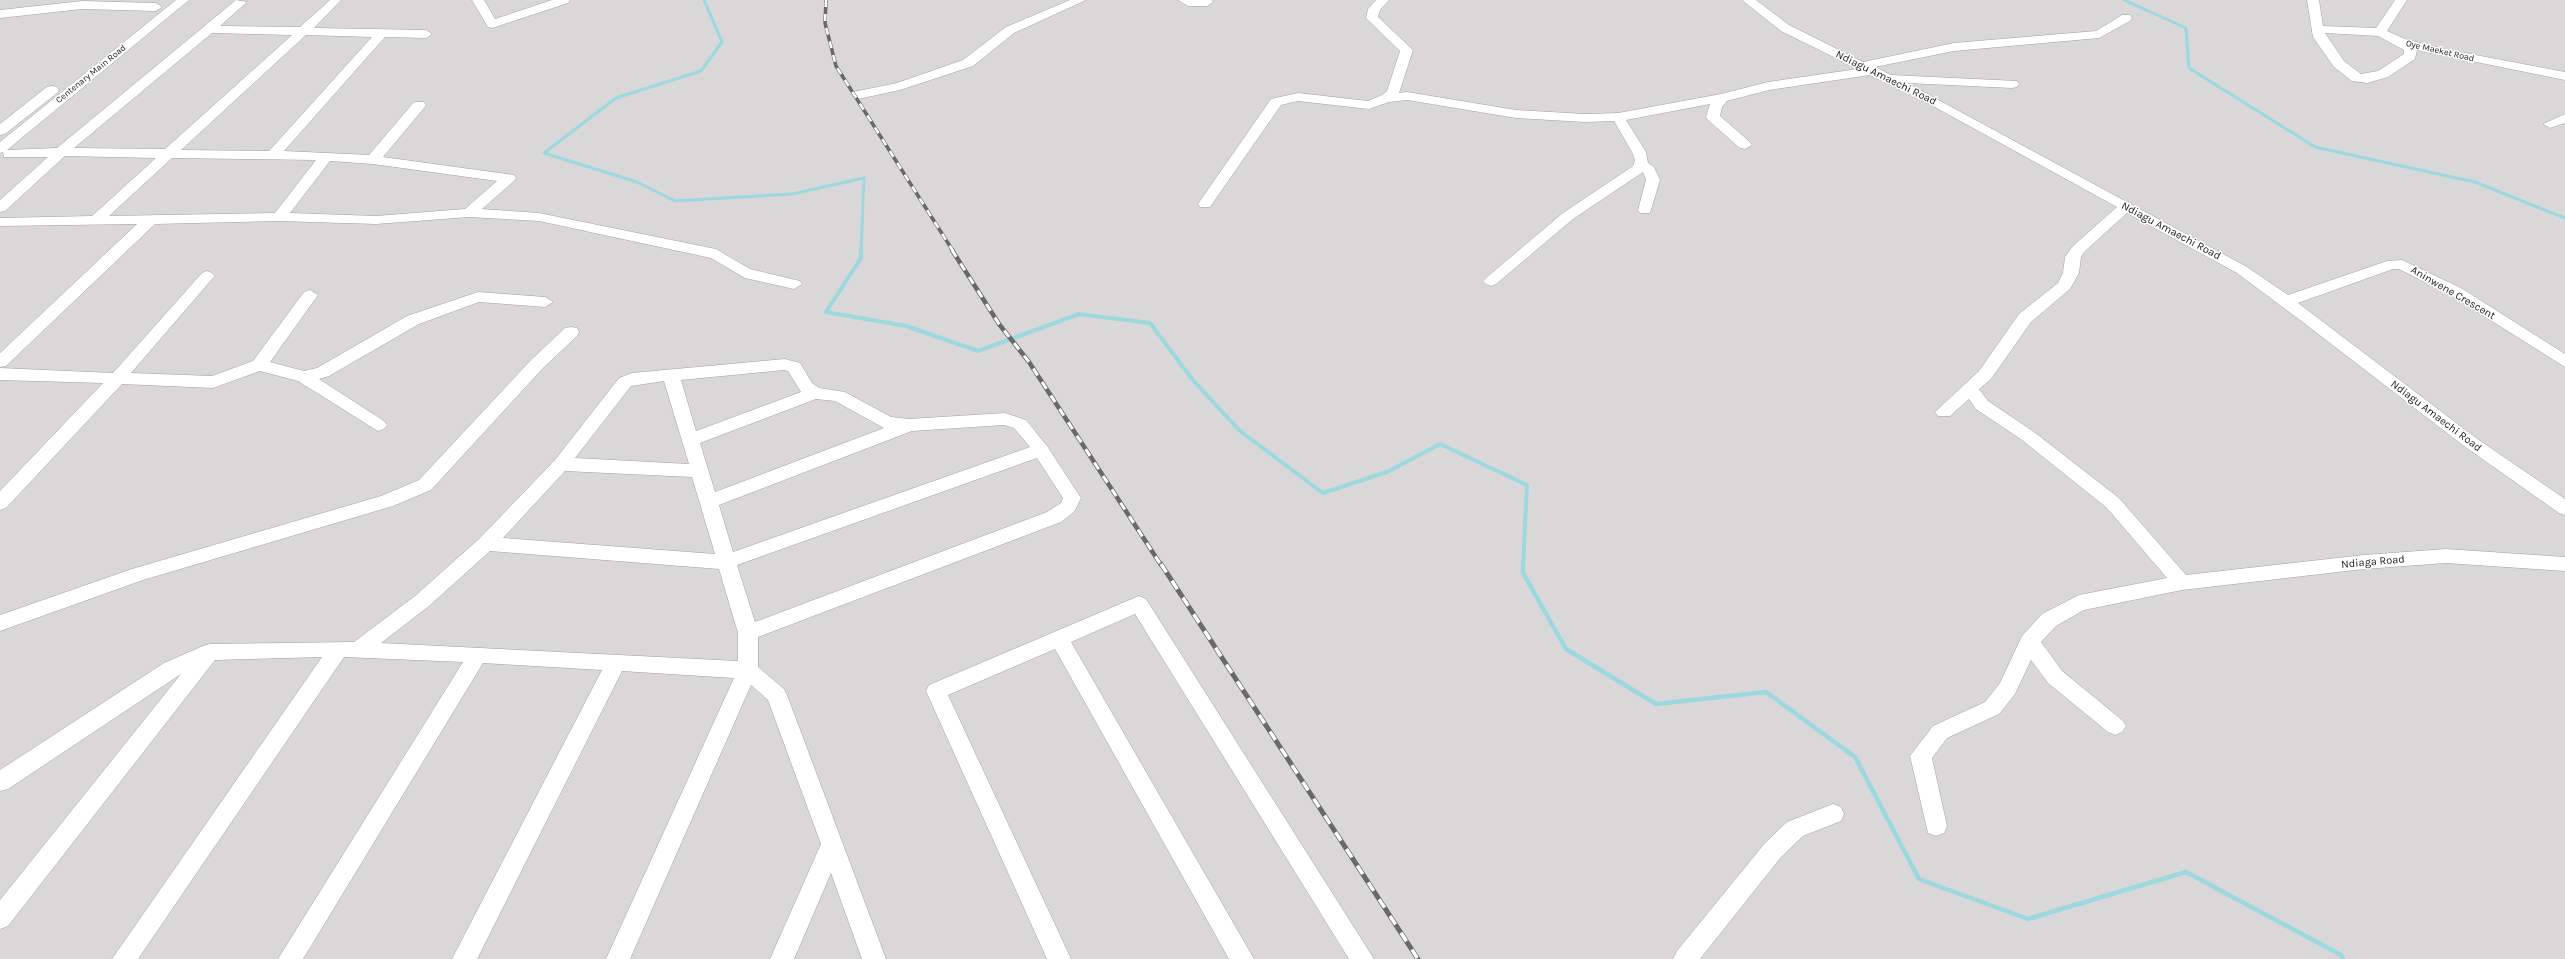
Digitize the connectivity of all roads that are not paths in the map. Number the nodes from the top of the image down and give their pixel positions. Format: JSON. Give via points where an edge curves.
{"nodes":[{"id":1,"x":183,"y":0,"type":"edge"},
{"id":2,"x":478,"y":0,"type":"edge"},
{"id":3,"x":564,"y":0,"type":"edge"},
{"id":4,"x":1080,"y":0,"type":"edge"},
{"id":5,"x":1184,"y":0,"type":"edge"},
{"id":6,"x":1383,"y":0,"type":"edge"},
{"id":7,"x":1748,"y":0,"type":"edge"},
{"id":8,"x":2312,"y":0,"type":"edge"},
{"id":9,"x":2401,"y":0,"type":"edge"},
{"id":10,"x":336,"y":1,"type":"edge"},
{"id":11,"x":241,"y":2,"type":"dead end"},
{"id":12,"x":1208,"y":2,"type":"dead end"},
{"id":13,"x":160,"y":4,"type":"edge"},
{"id":14,"x":0,"y":14,"type":"edge"},
{"id":15,"x":2126,"y":18,"type":"dead end"},
{"id":16,"x":208,"y":29,"type":"junction"},
{"id":17,"x":2317,"y":29,"type":"junction"},
{"id":18,"x":304,"y":32,"type":"junction"},
{"id":19,"x":2380,"y":32,"type":"junction"},
{"id":20,"x":381,"y":34,"type":"junction"},
{"id":21,"x":426,"y":34,"type":"dead end"},
{"id":22,"x":2401,"y":42,"type":"junction"},
{"id":23,"x":1867,"y":69,"type":"junction"},
{"id":24,"x":2565,"y":76,"type":"edge"},
{"id":25,"x":1888,"y":78,"type":"junction"},
{"id":26,"x":2012,"y":84,"type":"dead end"},
{"id":27,"x":1391,"y":93,"type":"junction"},
{"id":28,"x":858,"y":95,"type":"dead end"},
{"id":29,"x":1722,"y":98,"type":"junction"},
{"id":30,"x":418,"y":105,"type":"dead end"},
{"id":31,"x":1618,"y":117,"type":"junction"},
{"id":32,"x":2565,"y":118,"type":"edge"},
{"id":33,"x":2550,"y":124,"type":"dead end"},
{"id":34,"x":0,"y":131,"type":"edge"},
{"id":35,"x":1745,"y":145,"type":"dead end"},
{"id":36,"x":5,"y":151,"type":"edge"},
{"id":37,"x":61,"y":152,"type":"junction"},
{"id":38,"x":168,"y":154,"type":"junction"},
{"id":39,"x":274,"y":154,"type":"junction"},
{"id":40,"x":326,"y":156,"type":"junction"},
{"id":41,"x":374,"y":160,"type":"junction"},
{"id":42,"x":1641,"y":165,"type":"junction"},
{"id":43,"x":1204,"y":204,"type":"dead end"},
{"id":44,"x":0,"y":208,"type":"edge"},
{"id":45,"x":2126,"y":208,"type":"junction"},
{"id":46,"x":1645,"y":210,"type":"dead end"},
{"id":47,"x":469,"y":213,"type":"junction"},
{"id":48,"x":279,"y":217,"type":"junction"},
{"id":49,"x":151,"y":219,"type":"junction"},
{"id":50,"x":96,"y":220,"type":"junction"},
{"id":51,"x":0,"y":222,"type":"edge"},
{"id":52,"x":207,"y":276,"type":"dead end"},
{"id":53,"x":1491,"y":281,"type":"dead end"},
{"id":54,"x":794,"y":284,"type":"dead end"},
{"id":55,"x":310,"y":295,"type":"dead end"},
{"id":56,"x":2287,"y":301,"type":"junction"},
{"id":57,"x":545,"y":302,"type":"dead end"},
{"id":58,"x":571,"y":332,"type":"dead end"},
{"id":59,"x":0,"y":362,"type":"edge"},
{"id":60,"x":2565,"y":362,"type":"edge"},
{"id":61,"x":259,"y":365,"type":"junction"},
{"id":62,"x":0,"y":374,"type":"edge"},
{"id":63,"x":671,"y":375,"type":"junction"},
{"id":64,"x":304,"y":377,"type":"junction"},
{"id":65,"x":117,"y":379,"type":"junction"},
{"id":66,"x":1971,"y":390,"type":"junction"},
{"id":67,"x":815,"y":393,"type":"junction"},
{"id":68,"x":1944,"y":412,"type":"dead end"},
{"id":69,"x":378,"y":425,"type":"dead end"},
{"id":70,"x":909,"y":425,"type":"junction"},
{"id":71,"x":690,"y":440,"type":"junction"},
{"id":72,"x":1041,"y":450,"type":"junction"},
{"id":73,"x":561,"y":464,"type":"junction"},
{"id":74,"x":699,"y":471,"type":"junction"},
{"id":75,"x":708,"y":502,"type":"junction"},
{"id":76,"x":0,"y":503,"type":"edge"},
{"id":77,"x":2565,"y":508,"type":"edge"},
{"id":78,"x":486,"y":544,"type":"junction"},
{"id":79,"x":726,"y":562,"type":"junction"},
{"id":80,"x":2565,"y":564,"type":"edge"},
{"id":81,"x":2182,"y":583,"type":"junction"},
{"id":82,"x":0,"y":623,"type":"edge"},
{"id":83,"x":748,"y":633,"type":"junction"},
{"id":84,"x":1059,"y":638,"type":"junction"},
{"id":85,"x":2029,"y":642,"type":"junction"},
{"id":86,"x":348,"y":650,"type":"junction"},
{"id":87,"x":210,"y":652,"type":"junction"},
{"id":88,"x":478,"y":655,"type":"junction"},
{"id":89,"x":616,"y":663,"type":"junction"},
{"id":90,"x":748,"y":670,"type":"junction"},
{"id":91,"x":2115,"y":726,"type":"dead end"},
{"id":92,"x":0,"y":782,"type":"edge"},
{"id":93,"x":1833,"y":814,"type":"dead end"},
{"id":94,"x":1936,"y":826,"type":"dead end"},
{"id":95,"x":832,"y":844,"type":"junction"},
{"id":96,"x":0,"y":918,"type":"edge"},
{"id":97,"x":124,"y":959,"type":"edge"},
{"id":98,"x":290,"y":959,"type":"edge"},
{"id":99,"x":464,"y":959,"type":"edge"},
{"id":100,"x":618,"y":959,"type":"edge"},
{"id":101,"x":782,"y":959,"type":"edge"},
{"id":102,"x":874,"y":959,"type":"edge"},
{"id":103,"x":1058,"y":959,"type":"edge"},
{"id":104,"x":1242,"y":959,"type":"edge"},
{"id":105,"x":1362,"y":959,"type":"edge"},
{"id":106,"x":1685,"y":959,"type":"edge"}],
"edges":[{"from":1,"to":36,"type":"street","name":"Centenary Main Road"},
{"from":2,"to":3,"type":"street","via":[[492,24]]},
{"from":4,"to":28,"type":"street","via":[[1010,30],[968,63],[893,88]]},
{"from":5,"to":12,"type":"street"},
{"from":6,"to":27,"type":"street","via":[[1374,9],[1372,18],[1408,50]]},
{"from":7,"to":23,"type":"street","name":"Ndiagu Amaechi Road","via":[[1785,28]]},
{"from":8,"to":17,"type":"street"},
{"from":9,"to":19,"type":"street"},
{"from":10,"to":18,"type":"street"},
{"from":11,"to":16,"type":"street"},
{"from":13,"to":14,"type":"street","via":[[82,5]]},
{"from":13,"to":34,"type":"street","name":"Centenary Main Road"},
{"from":15,"to":23,"type":"street","via":[[2098,34],[1954,47]]},
{"from":16,"to":18,"type":"street"},
{"from":16,"to":37,"type":"street"},
{"from":17,"to":19,"type":"street"},
{"from":17,"to":22,"type":"street","via":[[2323,43],[2339,64],[2359,78],[2382,74],[2410,56],[2411,49]]},
{"from":18,"to":20,"type":"street"},
{"from":18,"to":38,"type":"street"},
{"from":19,"to":22,"type":"street","name":"Oye Maeket Road"},
{"from":20,"to":21,"type":"street"},
{"from":20,"to":39,"type":"street"},
{"from":22,"to":24,"type":"street","name":"Oye Maeket Road","via":[[2444,53]]},
{"from":23,"to":25,"type":"street","name":"Ndiagu Amaechi Road"},
{"from":23,"to":29,"type":"street","via":[[1768,86]]},
{"from":25,"to":26,"type":"street"},
{"from":25,"to":45,"type":"street","name":"Ndiagu Amaechi Road","via":[[1928,97]]},
{"from":27,"to":31,"type":"street","via":[[1516,114]]},
{"from":27,"to":43,"type":"street","via":[[1369,105],[1298,97],[1276,102]]},
{"from":29,"to":31,"type":"street"},
{"from":29,"to":35,"type":"street","via":[[1715,107],[1713,117]]},
{"from":30,"to":41,"type":"street"},
{"from":31,"to":42,"type":"street","via":[[1639,152]]},
{"from":32,"to":33,"type":"street"},
{"from":36,"to":37,"type":"street"},
{"from":37,"to":38,"type":"street"},
{"from":37,"to":44,"type":"street"},
{"from":38,"to":39,"type":"street"},
{"from":38,"to":50,"type":"street"},
{"from":39,"to":40,"type":"street"},
{"from":40,"to":41,"type":"street"},
{"from":40,"to":48,"type":"street"},
{"from":41,"to":47,"type":"street","via":[[509,178]]},
{"from":42,"to":46,"type":"street","via":[[1649,170],[1653,180]]},
{"from":42,"to":53,"type":"street","via":[[1632,176],[1568,216]]},
{"from":45,"to":56,"type":"street","name":"Ndiagu Amaechi Road","via":[[2242,270]]},
{"from":45,"to":66,"type":"street","via":[[2078,249],[2064,286],[2026,318],[2010,338],[2000,358]]},
{"from":47,"to":48,"type":"street","via":[[376,220]]},
{"from":47,"to":54,"type":"street","via":[[539,217],[716,254],[745,273]]},
{"from":48,"to":49,"type":"street"},
{"from":49,"to":50,"type":"street"},
{"from":49,"to":59,"type":"street"},
{"from":50,"to":51,"type":"street"},
{"from":52,"to":65,"type":"street"},
{"from":55,"to":61,"type":"street"},
{"from":56,"to":60,"type":"street","name":"Aninwene Crescent","via":[[2392,264],[2402,265],[2455,291]]},
{"from":56,"to":77,"type":"street","name":"Ndiagu Amaechi Road","via":[[2470,442]]},
{"from":57,"to":64,"type":"street","via":[[478,298],[412,320],[323,372]]},
{"from":58,"to":82,"type":"street","via":[[537,364],[425,485],[387,501],[139,574]]},
{"from":61,"to":64,"type":"street"},
{"from":61,"to":65,"type":"street","via":[[213,382]]},
{"from":62,"to":65,"type":"street"},
{"from":63,"to":67,"type":"street","via":[[784,364],[794,367],[806,387]]},
{"from":63,"to":71,"type":"street"},
{"from":63,"to":73,"type":"street","via":[[625,382]]},
{"from":64,"to":69,"type":"street"},
{"from":65,"to":76,"type":"street"},
{"from":66,"to":68,"type":"street"},
{"from":66,"to":81,"type":"street","via":[[1982,405],[2028,436],[2113,503]]},
{"from":67,"to":70,"type":"street","via":[[839,396],[887,422]]},
{"from":67,"to":71,"type":"street"},
{"from":70,"to":72,"type":"street","via":[[1005,419],[1020,424]]},
{"from":70,"to":75,"type":"street"},
{"from":71,"to":74,"type":"street"},
{"from":72,"to":79,"type":"street"},
{"from":72,"to":83,"type":"street","via":[[1072,498],[1068,507],[1054,517]]},
{"from":73,"to":74,"type":"street"},
{"from":73,"to":78,"type":"street"},
{"from":74,"to":75,"type":"street"},
{"from":75,"to":79,"type":"street"},
{"from":78,"to":79,"type":"street"},
{"from":78,"to":86,"type":"street","via":[[422,601]]},
{"from":79,"to":83,"type":"street"},
{"from":80,"to":81,"type":"street","name":"Ndiaga Road","via":[[2446,556],[2364,562]]},
{"from":81,"to":85,"type":"street","name":"Ndiaga Road","via":[[2145,588],[2079,603],[2049,620]]},
{"from":83,"to":90,"type":"street"},
{"from":84,"to":103,"type":"street","via":[[936,691]]},
{"from":84,"to":104,"type":"street"},
{"from":84,"to":105,"type":"street","via":[[1139,604]]},
{"from":85,"to":91,"type":"street","via":[[2055,677]]},
{"from":85,"to":94,"type":"street","name":"Ndiaga Road","via":[[2008,688],[1992,708],[1940,732],[1921,756]]},
{"from":86,"to":87,"type":"street"},
{"from":86,"to":88,"type":"street"},
{"from":86,"to":97,"type":"street"},
{"from":87,"to":92,"type":"street","via":[[171,669]]},
{"from":87,"to":96,"type":"street"},
{"from":88,"to":89,"type":"street"},
{"from":88,"to":98,"type":"street"},
{"from":89,"to":90,"type":"street"},
{"from":89,"to":99,"type":"street"},
{"from":90,"to":95,"type":"street","via":[[777,695]]},
{"from":90,"to":100,"type":"street"},
{"from":93,"to":106,"type":"street","via":[[1795,829],[1773,850]]},
{"from":95,"to":101,"type":"street"},
{"from":95,"to":102,"type":"street"}]}
